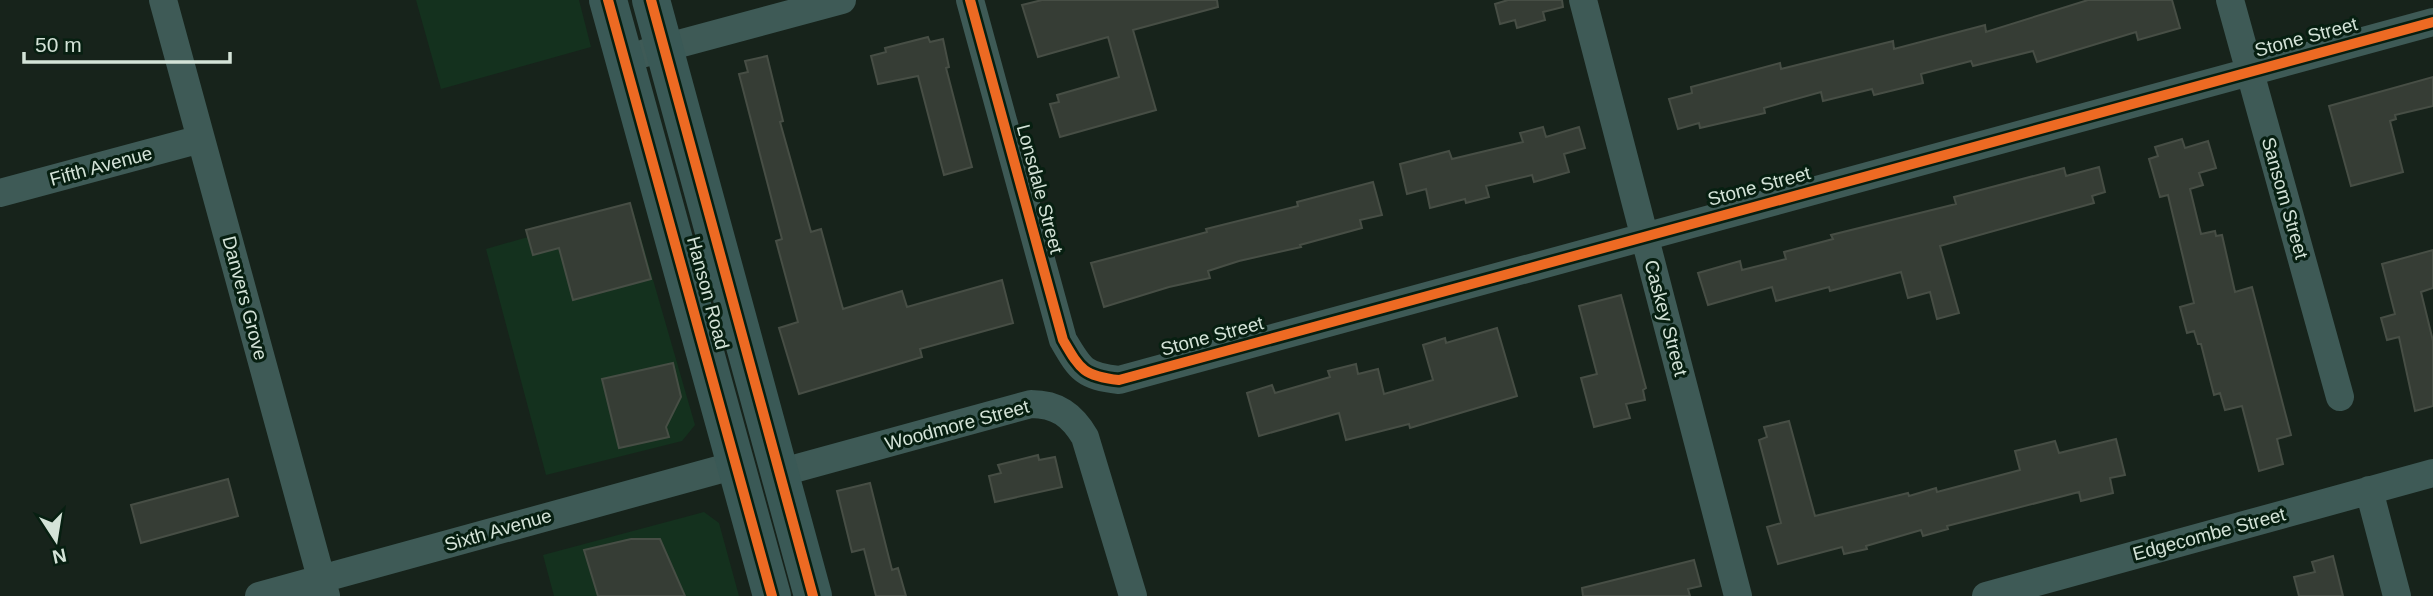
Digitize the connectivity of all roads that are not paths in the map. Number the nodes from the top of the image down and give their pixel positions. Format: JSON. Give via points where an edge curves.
{"nodes":[{"id":1,"x":163,"y":0,"type":"edge"},
{"id":2,"x":608,"y":0,"type":"edge"},
{"id":3,"x":651,"y":0,"type":"edge"},
{"id":4,"x":842,"y":0,"type":"edge"},
{"id":5,"x":970,"y":0,"type":"edge"},
{"id":6,"x":1583,"y":0,"type":"edge"},
{"id":7,"x":2230,"y":0,"type":"edge"},
{"id":8,"x":2433,"y":22,"type":"edge"},
{"id":9,"x":664,"y":48,"type":"junction"},
{"id":10,"x":625,"y":59,"type":"junction"},
{"id":11,"x":2249,"y":71,"type":"junction"},
{"id":12,"x":201,"y":139,"type":"junction"},
{"id":13,"x":0,"y":193,"type":"edge"},
{"id":14,"x":1645,"y":236,"type":"junction"},
{"id":15,"x":1094,"y":377,"type":"joint"},
{"id":16,"x":2340,"y":397,"type":"dead end"},
{"id":17,"x":736,"y":465,"type":"junction"},
{"id":18,"x":779,"y":473,"type":"junction"},
{"id":19,"x":2433,"y":473,"type":"edge"},
{"id":20,"x":2369,"y":490,"type":"junction"},
{"id":21,"x":324,"y":588,"type":"edge"},
{"id":22,"x":260,"y":596,"type":"edge"},
{"id":23,"x":772,"y":596,"type":"edge"},
{"id":24,"x":813,"y":596,"type":"edge"},
{"id":25,"x":1133,"y":596,"type":"edge"},
{"id":26,"x":1738,"y":596,"type":"edge"},
{"id":27,"x":1986,"y":596,"type":"edge"},
{"id":28,"x":2397,"y":596,"type":"edge"}],
"edges":[{"from":1,"to":12,"type":"street","name":"Danvers Grove"},
{"from":2,"to":10,"type":"main road","name":"Hanson Road"},
{"from":3,"to":9,"type":"main road","name":"Hanson Road"},
{"from":4,"to":9,"type":"street"},
{"from":5,"to":15,"type":"street","name":"Lonsdale Street","via":[[1063,340],[1076,363]]},
{"from":6,"to":14,"type":"street","name":"Caskey Street"},
{"from":7,"to":11,"type":"street","name":"Sansom Street"},
{"from":8,"to":11,"type":"street","name":"Stone Street"},
{"from":9,"to":10,"type":"street"},
{"from":9,"to":18,"type":"main road","name":"Hanson Road"},
{"from":10,"to":17,"type":"main road","name":"Hanson Road"},
{"from":11,"to":14,"type":"street","name":"Stone Street"},
{"from":11,"to":16,"type":"street","name":"Sansom Street"},
{"from":12,"to":13,"type":"street","name":"Fifth Avenue"},
{"from":12,"to":21,"type":"street","name":"Danvers Grove"},
{"from":14,"to":15,"type":"street","name":"Stone Street","via":[[1118,380]]},
{"from":14,"to":26,"type":"street","name":"Caskey Street"},
{"from":17,"to":18,"type":"main road"},
{"from":17,"to":21,"type":"street","name":"Sixth Avenue"},
{"from":17,"to":23,"type":"main road","name":"Hanson Road"},
{"from":18,"to":24,"type":"main road","name":"Hanson Road"},
{"from":18,"to":25,"type":"street","name":"Woodmore Street","via":[[1031,404],[1065,411],[1085,437]]},
{"from":19,"to":20,"type":"street","name":"Edgecombe Street"},
{"from":20,"to":27,"type":"street","name":"Edgecombe Street"},
{"from":20,"to":28,"type":"street"},
{"from":21,"to":22,"type":"street","name":"Sixth Avenue"}]}
